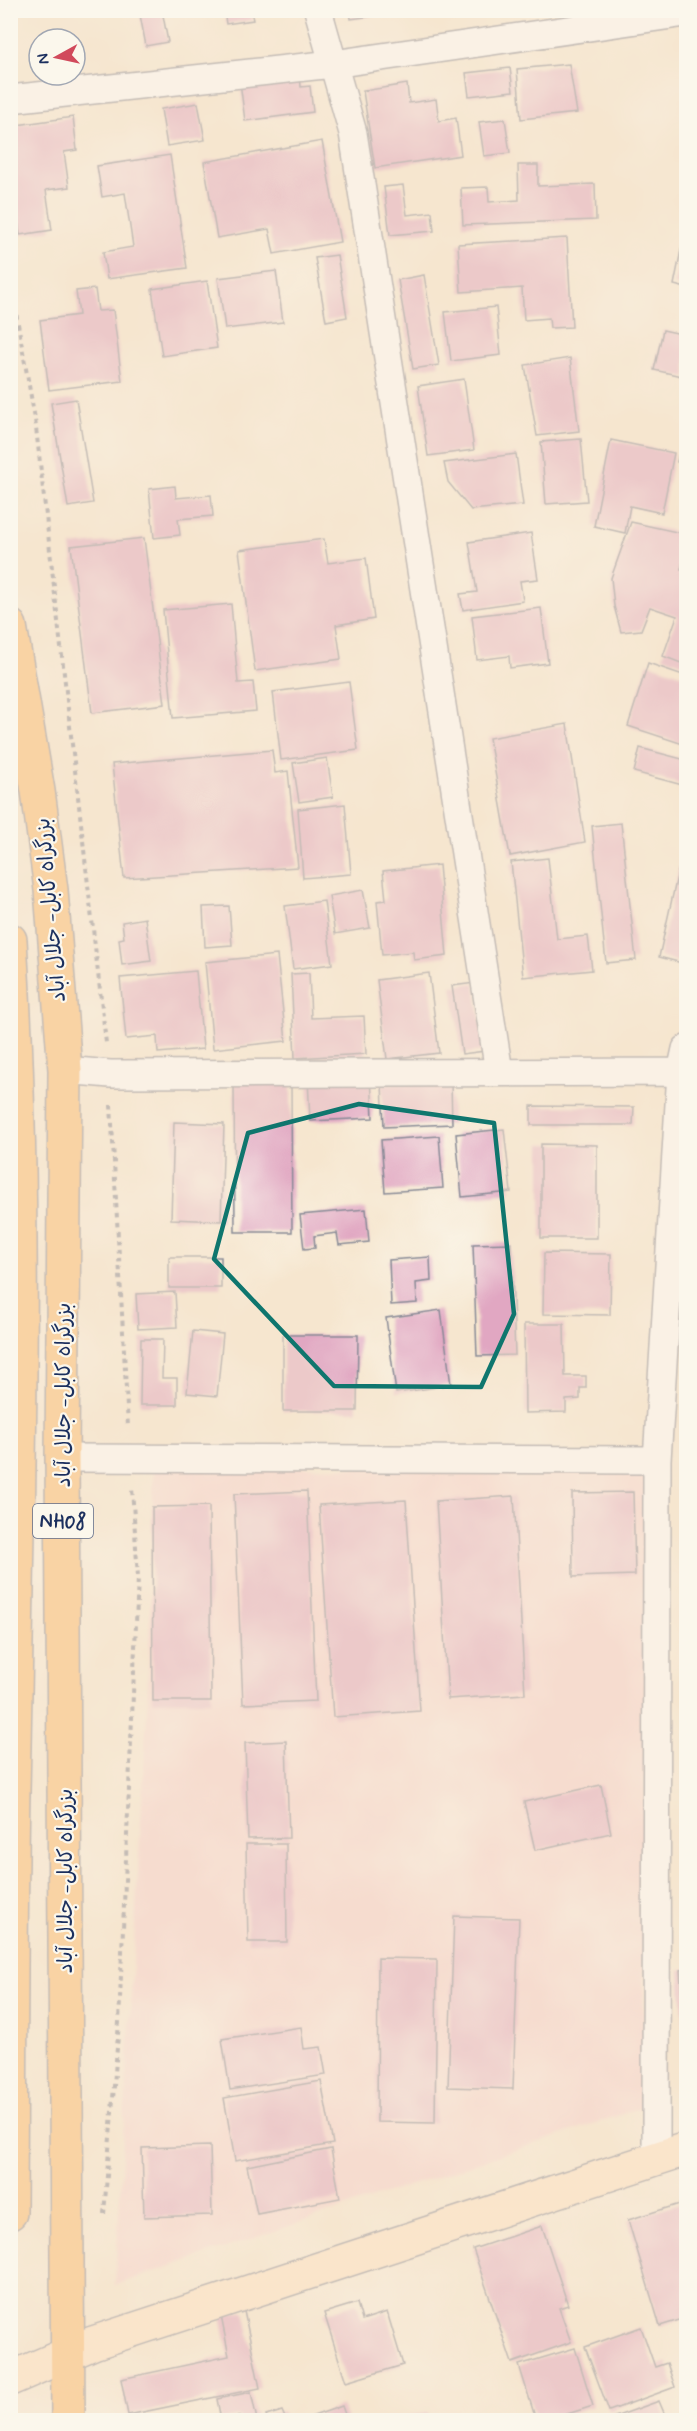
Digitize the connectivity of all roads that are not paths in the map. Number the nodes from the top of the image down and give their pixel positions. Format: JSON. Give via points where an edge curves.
{"nodes":[{"id":1,"x":318,"y":10,"type":"edge"},
{"id":2,"x":687,"y":13,"type":"edge"},
{"id":3,"x":333,"y":64,"type":"junction"},
{"id":4,"x":10,"y":99,"type":"edge"},
{"id":5,"x":10,"y":626,"type":"edge"},
{"id":6,"x":10,"y":940,"type":"edge"},
{"id":7,"x":12,"y":989,"type":"edge"},
{"id":8,"x":684,"y":1060,"type":"edge"},
{"id":9,"x":65,"y":1070,"type":"junction"},
{"id":10,"x":499,"y":1072,"type":"junction"},
{"id":11,"x":62,"y":1458,"type":"junction"},
{"id":12,"x":657,"y":1460,"type":"junction"},
{"id":13,"x":687,"y":2149,"type":"edge"},
{"id":14,"x":656,"y":2160,"type":"junction"},
{"id":15,"x":10,"y":2213,"type":"edge"},
{"id":16,"x":68,"y":2354,"type":"junction"},
{"id":17,"x":10,"y":2379,"type":"edge"},
{"id":18,"x":68,"y":2421,"type":"edge"}],
"edges":[{"from":1,"to":3,"type":"street"},
{"from":2,"to":3,"type":"street"},
{"from":3,"to":4,"type":"street"},
{"from":3,"to":10,"type":"street","via":[[353,133]]},
{"from":5,"to":9,"type":"highway","name":"بزرگراه کابل- جلال آباد","number":"NH08","via":[[51,890]]},
{"from":6,"to":7,"type":"highway","name":"بزرگراه کابل- جلال آباد","number":"NH08"},
{"from":7,"to":15,"type":"highway","name":"بزرگراه کابل- جلال آباد","number":"NH08","via":[[19,1107],[20,1493]]},
{"from":8,"to":10,"type":"street"},
{"from":8,"to":12,"type":"street"},
{"from":9,"to":10,"type":"street","via":[[110,1074]]},
{"from":9,"to":11,"type":"highway","name":"بزرگراه کابل- جلال آباد","number":"NH08"},
{"from":11,"to":12,"type":"street"},
{"from":11,"to":16,"type":"highway","name":"بزرگراه کابل- جلال آباد","number":"NH08"},
{"from":12,"to":14,"type":"street"},
{"from":13,"to":14,"type":"main road"},
{"from":14,"to":16,"type":"main road"},
{"from":16,"to":17,"type":"main road"},
{"from":16,"to":18,"type":"highway","name":"بزرگراه کابل- جلال آباد","number":"NH08"}]}
